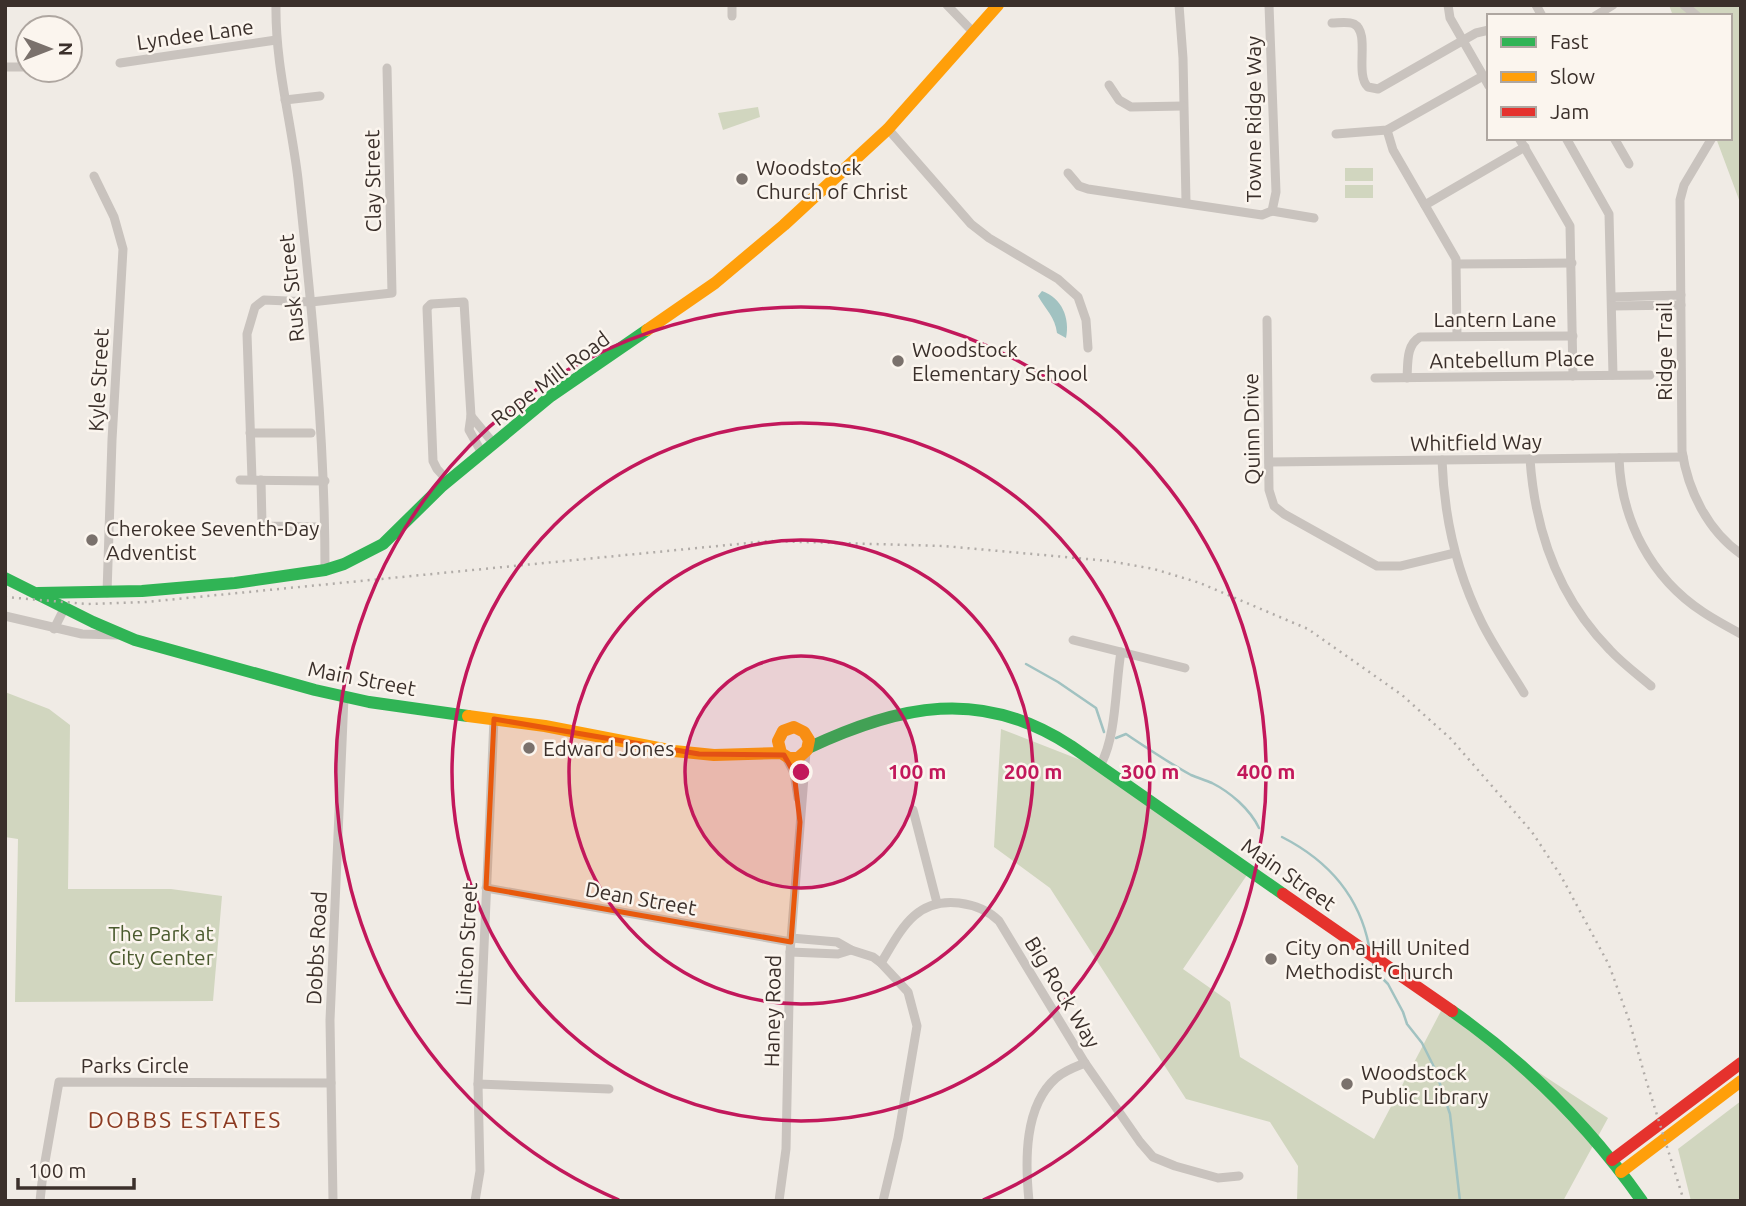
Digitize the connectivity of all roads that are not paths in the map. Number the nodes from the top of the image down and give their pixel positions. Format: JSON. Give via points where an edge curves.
{"nodes":[{"id":1,"x":276,"y":5,"type":"edge"},
{"id":2,"x":947,"y":5,"type":"edge"},
{"id":3,"x":998,"y":5,"type":"edge"},
{"id":4,"x":1178,"y":5,"type":"edge"},
{"id":5,"x":1269,"y":5,"type":"edge"},
{"id":6,"x":1448,"y":5,"type":"edge"},
{"id":7,"x":1332,"y":23,"type":"dead end"},
{"id":8,"x":1487,"y":30,"type":"edge"},
{"id":9,"x":974,"y":32,"type":"junction"},
{"id":10,"x":275,"y":40,"type":"junction"},
{"id":11,"x":1462,"y":41,"type":"junction"},
{"id":12,"x":120,"y":63,"type":"dead end"},
{"id":13,"x":387,"y":68,"type":"dead end"},
{"id":14,"x":1483,"y":76,"type":"junction"},
{"id":15,"x":1487,"y":83,"type":"edge"},
{"id":16,"x":1109,"y":85,"type":"dead end"},
{"id":17,"x":320,"y":96,"type":"dead end"},
{"id":18,"x":285,"y":100,"type":"junction"},
{"id":19,"x":1183,"y":106,"type":"junction"},
{"id":20,"x":888,"y":129,"type":"junction"},
{"id":21,"x":1387,"y":130,"type":"junction"},
{"id":22,"x":1336,"y":134,"type":"dead end"},
{"id":23,"x":1567,"y":140,"type":"edge"},
{"id":24,"x":1615,"y":140,"type":"edge"},
{"id":25,"x":1711,"y":140,"type":"edge"},
{"id":26,"x":1522,"y":143,"type":"edge"},
{"id":27,"x":1629,"y":164,"type":"dead end"},
{"id":28,"x":1068,"y":173,"type":"dead end"},
{"id":29,"x":94,"y":176,"type":"dead end"},
{"id":30,"x":1186,"y":202,"type":"junction"},
{"id":31,"x":1425,"y":205,"type":"junction"},
{"id":32,"x":1272,"y":211,"type":"junction"},
{"id":33,"x":1314,"y":218,"type":"dead end"},
{"id":34,"x":1572,"y":263,"type":"junction"},
{"id":35,"x":1457,"y":264,"type":"junction"},
{"id":36,"x":1681,"y":300,"type":"junction"},
{"id":37,"x":312,"y":302,"type":"junction"},
{"id":38,"x":1612,"y":302,"type":"junction"},
{"id":39,"x":1267,"y":320,"type":"dead end"},
{"id":40,"x":1457,"y":336,"type":"junction"},
{"id":41,"x":1573,"y":336,"type":"junction"},
{"id":42,"x":1088,"y":348,"type":"dead end"},
{"id":43,"x":1613,"y":375,"type":"junction"},
{"id":44,"x":1650,"y":375,"type":"dead end"},
{"id":45,"x":1573,"y":376,"type":"junction"},
{"id":46,"x":1375,"y":378,"type":"dead end"},
{"id":47,"x":1407,"y":378,"type":"junction"},
{"id":48,"x":471,"y":416,"type":"junction"},
{"id":49,"x":250,"y":433,"type":"junction"},
{"id":50,"x":311,"y":433,"type":"dead end"},
{"id":51,"x":494,"y":444,"type":"junction"},
{"id":52,"x":482,"y":453,"type":"junction"},
{"id":53,"x":1682,"y":457,"type":"junction"},
{"id":54,"x":1619,"y":458,"type":"junction"},
{"id":55,"x":1530,"y":459,"type":"junction"},
{"id":56,"x":1441,"y":460,"type":"junction"},
{"id":57,"x":1269,"y":462,"type":"junction"},
{"id":58,"x":240,"y":480,"type":"dead end"},
{"id":59,"x":257,"y":480,"type":"junction"},
{"id":60,"x":325,"y":481,"type":"junction"},
{"id":61,"x":448,"y":481,"type":"junction"},
{"id":62,"x":315,"y":527,"type":"dead end"},
{"id":63,"x":1454,"y":552,"type":"junction"},
{"id":64,"x":1741,"y":554,"type":"edge"},
{"id":65,"x":325,"y":570,"type":"junction"},
{"id":66,"x":5,"y":578,"type":"edge"},
{"id":67,"x":38,"y":593,"type":"junction"},
{"id":68,"x":107,"y":593,"type":"junction"},
{"id":69,"x":65,"y":607,"type":"junction"},
{"id":70,"x":5,"y":616,"type":"edge"},
{"id":71,"x":54,"y":629,"type":"junction"},
{"id":72,"x":1741,"y":634,"type":"edge"},
{"id":73,"x":121,"y":635,"type":"junction"},
{"id":74,"x":1073,"y":640,"type":"dead end"},
{"id":75,"x":1121,"y":652,"type":"junction"},
{"id":76,"x":1185,"y":668,"type":"dead end"},
{"id":77,"x":1651,"y":686,"type":"dead end"},
{"id":78,"x":1524,"y":693,"type":"dead end"},
{"id":79,"x":344,"y":697,"type":"junction"},
{"id":80,"x":494,"y":719,"type":"junction"},
{"id":81,"x":851,"y":727,"type":"junction"},
{"id":82,"x":802,"y":730,"type":"junction"},
{"id":83,"x":781,"y":733,"type":"junction"},
{"id":84,"x":807,"y":750,"type":"junction"},
{"id":85,"x":730,"y":754,"type":"junction"},
{"id":86,"x":784,"y":755,"type":"junction"},
{"id":87,"x":1100,"y":766,"type":"junction"},
{"id":88,"x":913,"y":810,"type":"dead end"},
{"id":89,"x":800,"y":822,"type":"junction"},
{"id":90,"x":486,"y":888,"type":"junction"},
{"id":91,"x":937,"y":903,"type":"junction"},
{"id":92,"x":791,"y":944,"type":"junction"},
{"id":93,"x":881,"y":962,"type":"junction"},
{"id":94,"x":1085,"y":1063,"type":"junction"},
{"id":95,"x":1741,"y":1063,"type":"edge"},
{"id":96,"x":1741,"y":1081,"type":"edge"},
{"id":97,"x":331,"y":1083,"type":"junction"},
{"id":98,"x":478,"y":1084,"type":"junction"},
{"id":99,"x":609,"y":1089,"type":"dead end"},
{"id":100,"x":1612,"y":1160,"type":"junction"},
{"id":101,"x":1621,"y":1172,"type":"junction"},
{"id":102,"x":1239,"y":1176,"type":"dead end"},
{"id":103,"x":40,"y":1201,"type":"edge"},
{"id":104,"x":333,"y":1201,"type":"edge"},
{"id":105,"x":475,"y":1201,"type":"edge"},
{"id":106,"x":779,"y":1201,"type":"edge"},
{"id":107,"x":883,"y":1201,"type":"edge"},
{"id":108,"x":1029,"y":1201,"type":"edge"},
{"id":109,"x":1642,"y":1201,"type":"edge"}],
"edges":[{"from":1,"to":10,"type":"street","name":"Rusk Street"},
{"from":2,"to":9,"type":"street"},
{"from":3,"to":9,"type":"main road","name":"Rope Mill Road"},
{"from":4,"to":19,"type":"street"},
{"from":5,"to":32,"type":"street","name":"Towne Ridge Way","via":[[1276,192]]},
{"from":6,"to":11,"type":"street"},
{"from":7,"to":11,"type":"street","via":[[1351,23],[1358,28],[1364,85],[1372,89],[1384,87]]},
{"from":8,"to":11,"type":"street"},
{"from":9,"to":20,"type":"main road","name":"Rope Mill Road"},
{"from":10,"to":12,"type":"street","name":"Lyndee Lane"},
{"from":10,"to":18,"type":"street","name":"Rusk Street"},
{"from":11,"to":14,"type":"street"},
{"from":13,"to":37,"type":"street","name":"Clay Street","via":[[392,293]]},
{"from":14,"to":15,"type":"street"},
{"from":14,"to":21,"type":"street"},
{"from":16,"to":19,"type":"street","via":[[1119,100],[1131,107]]},
{"from":17,"to":18,"type":"street"},
{"from":18,"to":37,"type":"street","name":"Rusk Street"},
{"from":19,"to":30,"type":"street"},
{"from":20,"to":42,"type":"street","via":[[971,224],[1058,279],[1078,297]]},
{"from":20,"to":51,"type":"main road","name":"Rope Mill Road","via":[[715,284],[551,396]]},
{"from":21,"to":22,"type":"street"},
{"from":21,"to":31,"type":"street","via":[[1393,150]]},
{"from":23,"to":38,"type":"street","via":[[1609,215]]},
{"from":24,"to":27,"type":"street"},
{"from":25,"to":36,"type":"street","name":"Ridge Trail","via":[[1681,193]]},
{"from":26,"to":31,"type":"street"},
{"from":26,"to":34,"type":"street","via":[[1570,226]]},
{"from":28,"to":30,"type":"street","name":"Towne Ridge Way","via":[[1088,189]]},
{"from":29,"to":68,"type":"street","name":"Kyle Street","via":[[123,249]]},
{"from":30,"to":32,"type":"street","name":"Towne Ridge Way","via":[[1262,215]]},
{"from":31,"to":35,"type":"street"},
{"from":32,"to":33,"type":"street"},
{"from":34,"to":35,"type":"street"},
{"from":34,"to":41,"type":"street"},
{"from":35,"to":40,"type":"street"},
{"from":36,"to":38,"type":"street"},
{"from":36,"to":53,"type":"street","name":"Ridge Trail"},
{"from":37,"to":49,"type":"street","via":[[264,300],[255,307],[247,334]]},
{"from":37,"to":60,"type":"street","name":"Rusk Street"},
{"from":38,"to":43,"type":"street"},
{"from":39,"to":57,"type":"street","name":"Quinn Drive"},
{"from":40,"to":41,"type":"street","name":"Lantern Lane"},
{"from":40,"to":47,"type":"street","name":"Lantern Lane","via":[[1416,339],[1408,357]]},
{"from":41,"to":45,"type":"street"},
{"from":43,"to":44,"type":"street","name":"Antebellum Place"},
{"from":43,"to":45,"type":"street","name":"Antebellum Place"},
{"from":45,"to":47,"type":"street","name":"Antebellum Place"},
{"from":46,"to":47,"type":"street","name":"Antebellum Place"},
{"from":48,"to":51,"type":"street"},
{"from":48,"to":52,"type":"street","via":[[469,429]]},
{"from":48,"to":61,"type":"street","via":[[464,302],[431,304],[427,308],[433,461]]},
{"from":49,"to":50,"type":"street"},
{"from":49,"to":59,"type":"street"},
{"from":51,"to":52,"type":"main road","name":"Rope Mill Road"},
{"from":52,"to":61,"type":"main road","name":"Rope Mill Road"},
{"from":53,"to":54,"type":"street","name":"Whitfield Way"},
{"from":53,"to":64,"type":"street","name":"Ridge Trail","via":[[1704,514]]},
{"from":54,"to":55,"type":"street","name":"Whitfield Way"},
{"from":54,"to":72,"type":"street","via":[[1628,512],[1651,561],[1688,601]]},
{"from":55,"to":56,"type":"street","name":"Whitfield Way"},
{"from":55,"to":77,"type":"street","via":[[1540,528],[1567,593],[1600,639]]},
{"from":56,"to":57,"type":"street","name":"Whitfield Way"},
{"from":56,"to":63,"type":"street"},
{"from":57,"to":63,"type":"street","name":"Quinn Drive","via":[[1274,506],[1369,563],[1400,566]]},
{"from":58,"to":59,"type":"street"},
{"from":59,"to":60,"type":"street"},
{"from":59,"to":62,"type":"street","via":[[262,524]]},
{"from":60,"to":65,"type":"street","name":"Rusk Street"},
{"from":61,"to":65,"type":"main road","name":"Rope Mill Road","via":[[383,544]]},
{"from":63,"to":78,"type":"street","via":[[1483,625]]},
{"from":65,"to":68,"type":"main road","name":"Rope Mill Road"},
{"from":66,"to":67,"type":"main road","name":"Main Street"},
{"from":67,"to":68,"type":"main road","name":"Rope Mill Road"},
{"from":67,"to":69,"type":"main road","name":"Main Street"},
{"from":69,"to":71,"type":"street"},
{"from":69,"to":73,"type":"main road","name":"Main Street"},
{"from":70,"to":71,"type":"street"},
{"from":71,"to":73,"type":"street"},
{"from":73,"to":79,"type":"main road","name":"Main Street"},
{"from":74,"to":75,"type":"street"},
{"from":75,"to":76,"type":"street"},
{"from":75,"to":87,"type":"street","via":[[1110,736]]},
{"from":79,"to":80,"type":"main road","name":"Main Street"},
{"from":79,"to":97,"type":"street","name":"Dobbs Road","via":[[330,1000]]},
{"from":80,"to":85,"type":"main road","name":"Main Street","via":[[674,751]]},
{"from":80,"to":90,"type":"street","name":"Linton Street"},
{"from":81,"to":82,"type":"main road","name":"Main Street"},
{"from":81,"to":84,"type":"main road","name":"Main Street"},
{"from":81,"to":87,"type":"main road","name":"Main Street","via":[[915,709],[980,709],[1040,728]]},
{"from":82,"to":83,"type":"main road","name":"Main Street","via":[[791,727]]},
{"from":82,"to":84,"type":"main road","via":[[808,738]]},
{"from":83,"to":85,"type":"main road","name":"Main Street","via":[[763,747]]},
{"from":83,"to":86,"type":"main road","via":[[778,744]]},
{"from":84,"to":86,"type":"main road","name":"Main Street","via":[[798,758]]},
{"from":84,"to":89,"type":"street","name":"Haney Road"},
{"from":85,"to":86,"type":"main road","name":"Main Street"},
{"from":86,"to":89,"type":"street","name":"Haney Road","via":[[794,773]]},
{"from":87,"to":100,"type":"main road","name":"Main Street","via":[[1497,1044],[1555,1095]]},
{"from":88,"to":91,"type":"street"},
{"from":89,"to":92,"type":"street","name":"Haney Road"},
{"from":90,"to":92,"type":"street","name":"Dean Street"},
{"from":90,"to":98,"type":"street","name":"Linton Street"},
{"from":91,"to":93,"type":"street","via":[[904,926]]},
{"from":91,"to":94,"type":"street","name":"Big Rock Way","via":[[975,906],[999,921]]},
{"from":92,"to":93,"type":"street","via":[[838,954],[851,950]]},
{"from":92,"to":106,"type":"street","name":"Haney Road","via":[[786,1149]]},
{"from":93,"to":107,"type":"street","via":[[908,992],[917,1026]]},
{"from":94,"to":102,"type":"street","name":"Big Rock Way","via":[[1153,1157],[1218,1178]]},
{"from":94,"to":108,"type":"street","via":[[1058,1076],[1033,1112]]},
{"from":95,"to":100,"type":"main road"},
{"from":96,"to":101,"type":"main road"},
{"from":97,"to":103,"type":"street","name":"Parks Circle","via":[[59,1083]]},
{"from":97,"to":104,"type":"street","name":"Dobbs Road"},
{"from":98,"to":99,"type":"street"},
{"from":98,"to":105,"type":"street","name":"Linton Street","via":[[480,1171]]},
{"from":100,"to":101,"type":"main road","name":"Main Street"},
{"from":101,"to":109,"type":"main road","name":"Main Street"}]}
